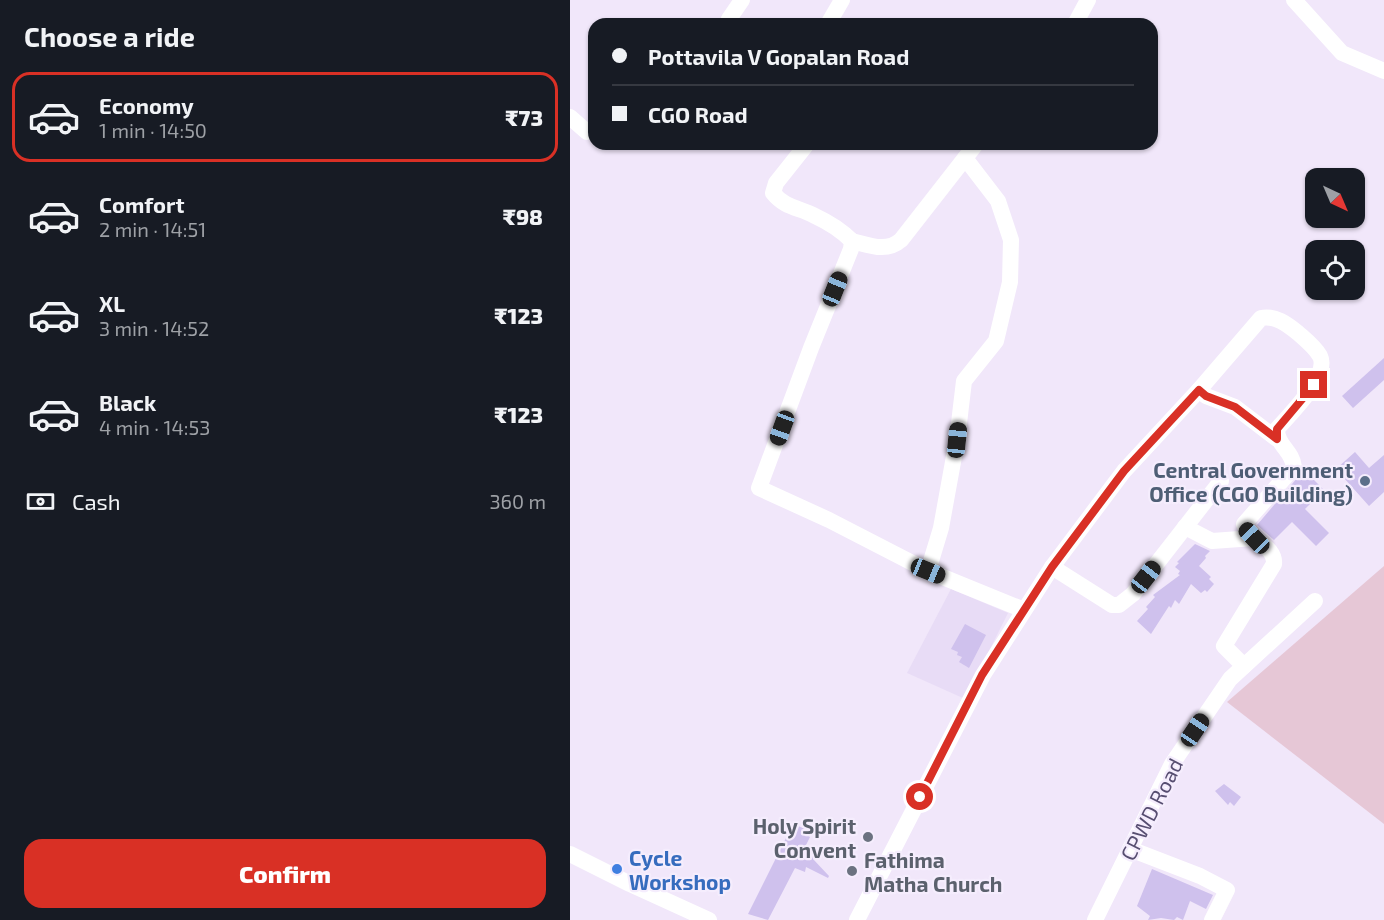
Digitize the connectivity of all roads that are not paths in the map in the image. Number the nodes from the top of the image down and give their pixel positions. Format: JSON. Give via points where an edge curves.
{"nodes":[{"id":1,"x":742,"y":0,"type":"edge"},
{"id":2,"x":842,"y":0,"type":"edge"},
{"id":3,"x":1088,"y":0,"type":"edge"},
{"id":4,"x":1294,"y":0,"type":"edge"},
{"id":5,"x":730,"y":18,"type":"edge"},
{"id":6,"x":832,"y":18,"type":"edge"},
{"id":7,"x":1079,"y":18,"type":"edge"},
{"id":8,"x":1384,"y":71,"type":"edge"},
{"id":9,"x":570,"y":117,"type":"edge"},
{"id":10,"x":587,"y":132,"type":"dead end"},
{"id":11,"x":802,"y":150,"type":"edge"},
{"id":12,"x":971,"y":150,"type":"edge"},
{"id":13,"x":965,"y":158,"type":"junction"},
{"id":14,"x":852,"y":241,"type":"junction"},
{"id":15,"x":1199,"y":390,"type":"junction"},
{"id":16,"x":1277,"y":439,"type":"junction"},
{"id":17,"x":1221,"y":481,"type":"dead end"},
{"id":18,"x":1185,"y":527,"type":"junction"},
{"id":19,"x":1254,"y":538,"type":"junction"},
{"id":20,"x":1052,"y":567,"type":"junction"},
{"id":21,"x":928,"y":571,"type":"junction"},
{"id":22,"x":1315,"y":601,"type":"dead end"},
{"id":23,"x":1024,"y":610,"type":"junction"},
{"id":24,"x":1244,"y":666,"type":"junction"},
{"id":25,"x":1130,"y":849,"type":"junction"},
{"id":26,"x":570,"y":854,"type":"edge"},
{"id":27,"x":709,"y":920,"type":"edge"},
{"id":28,"x":856,"y":920,"type":"edge"},
{"id":29,"x":1095,"y":920,"type":"edge"},
{"id":30,"x":1212,"y":920,"type":"edge"}],
"edges":[{"from":1,"to":5,"type":"street"},
{"from":2,"to":6,"type":"street"},
{"from":3,"to":7,"type":"street"},
{"from":4,"to":8,"type":"street","via":[[1342,53]]},
{"from":9,"to":10,"type":"street"},
{"from":11,"to":14,"type":"street","via":[[776,183],[773,193],[781,203],[814,215]]},
{"from":12,"to":13,"type":"street"},
{"from":13,"to":14,"type":"street","via":[[895,245],[882,248]]},
{"from":13,"to":21,"type":"street","via":[[998,201],[1011,240],[1010,282],[996,341],[964,381],[941,528]]},
{"from":14,"to":21,"type":"street","via":[[759,488]]},
{"from":15,"to":16,"type":"street","via":[[1235,407]]},
{"from":15,"to":16,"type":"street","via":[[1261,318],[1270,316],[1288,325],[1322,358],[1321,373],[1277,429]]},
{"from":15,"to":20,"type":"street","via":[[1124,471]]},
{"from":16,"to":19,"type":"street","via":[[1294,467],[1244,524]]},
{"from":17,"to":18,"type":"street"},
{"from":18,"to":19,"type":"street","via":[[1212,541]]},
{"from":18,"to":20,"type":"street","via":[[1119,606]]},
{"from":19,"to":24,"type":"street","via":[[1275,558],[1224,646]]},
{"from":20,"to":23,"type":"street"},
{"from":21,"to":23,"type":"street"},
{"from":22,"to":24,"type":"street","name":"CPWD Road"},
{"from":23,"to":28,"type":"street","via":[[982,675]]},
{"from":24,"to":25,"type":"street","name":"CPWD Road","via":[[1230,679],[1172,764]]},
{"from":25,"to":29,"type":"street","name":"CPWD Road"},
{"from":25,"to":30,"type":"street","via":[[1227,890]]},
{"from":26,"to":27,"type":"street"}]}
